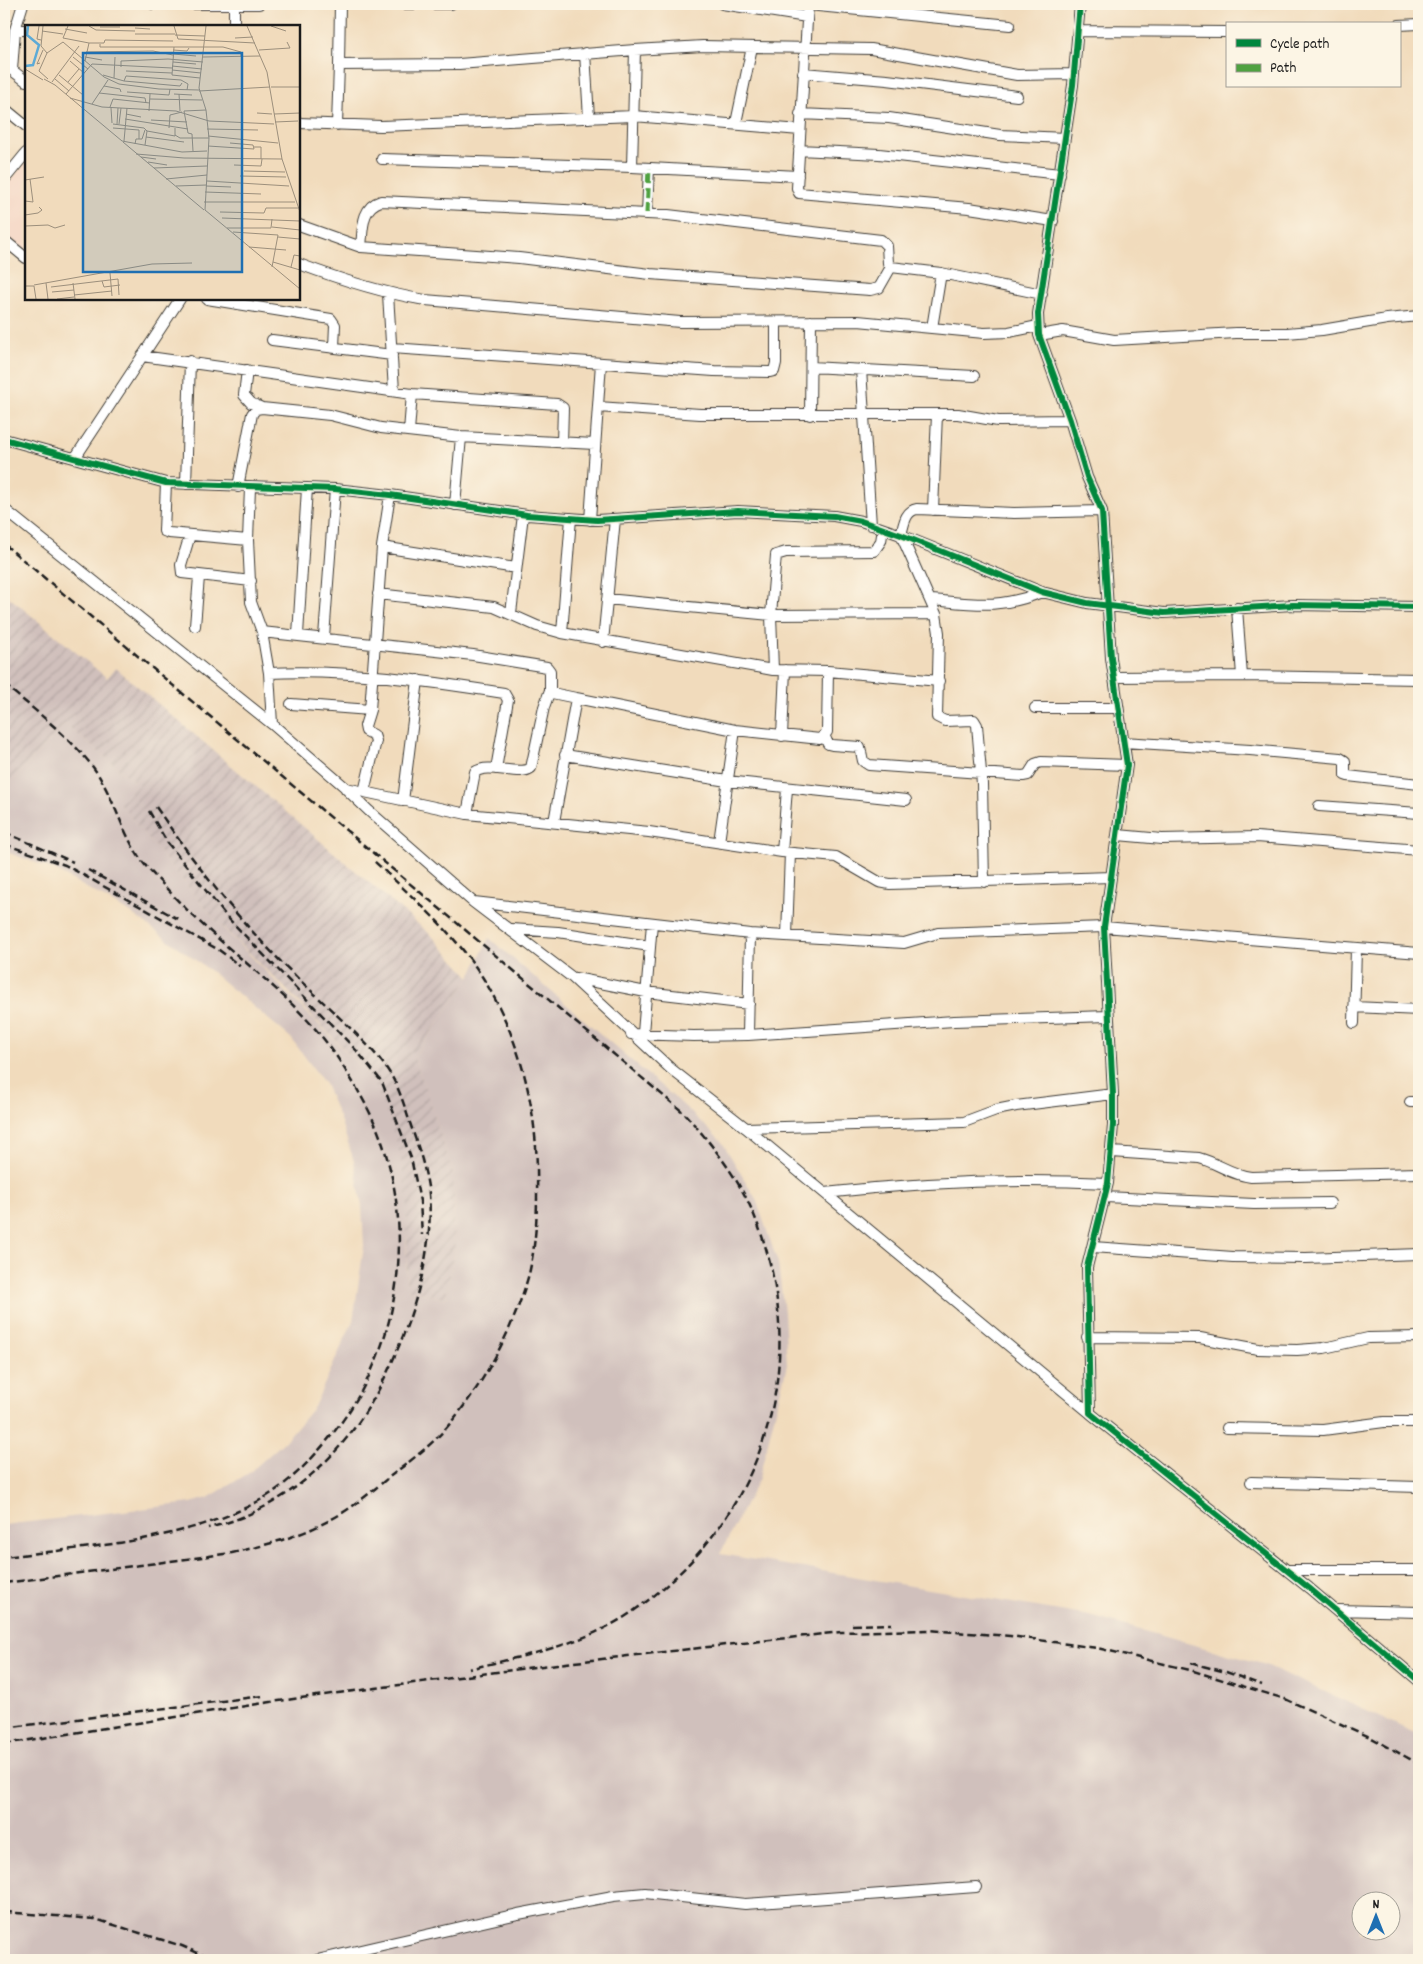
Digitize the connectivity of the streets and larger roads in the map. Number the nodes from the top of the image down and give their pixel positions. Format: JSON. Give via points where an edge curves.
{"nodes":[{"id":1,"x":23,"y":4,"type":"edge"},
{"id":2,"x":153,"y":4,"type":"edge"},
{"id":3,"x":234,"y":4,"type":"edge"},
{"id":4,"x":259,"y":4,"type":"edge"},
{"id":5,"x":340,"y":4,"type":"edge"},
{"id":6,"x":369,"y":4,"type":"edge"},
{"id":7,"x":451,"y":4,"type":"edge"},
{"id":8,"x":722,"y":4,"type":"edge"},
{"id":9,"x":808,"y":4,"type":"edge"},
{"id":10,"x":1080,"y":4,"type":"edge"},
{"id":11,"x":807,"y":17,"type":"junction"},
{"id":12,"x":1419,"y":24,"type":"edge"},
{"id":13,"x":234,"y":25,"type":"edge"},
{"id":14,"x":1010,"y":25,"type":"dead end"},
{"id":15,"x":1400,"y":25,"type":"edge"},
{"id":16,"x":21,"y":30,"type":"edge"},
{"id":17,"x":1078,"y":31,"type":"junction"},
{"id":18,"x":1226,"y":32,"type":"edge"},
{"id":19,"x":752,"y":46,"type":"junction"},
{"id":20,"x":804,"y":49,"type":"junction"},
{"id":21,"x":635,"y":50,"type":"junction"},
{"id":22,"x":586,"y":53,"type":"junction"},
{"id":23,"x":339,"y":64,"type":"junction"},
{"id":24,"x":8,"y":67,"type":"edge"},
{"id":25,"x":803,"y":73,"type":"junction"},
{"id":26,"x":1074,"y":74,"type":"junction"},
{"id":27,"x":25,"y":80,"type":"edge"},
{"id":28,"x":1017,"y":96,"type":"dead end"},
{"id":29,"x":4,"y":108,"type":"edge"},
{"id":30,"x":800,"y":114,"type":"junction"},
{"id":31,"x":634,"y":116,"type":"junction"},
{"id":32,"x":589,"y":118,"type":"junction"},
{"id":33,"x":736,"y":123,"type":"junction"},
{"id":34,"x":300,"y":124,"type":"edge"},
{"id":35,"x":25,"y":125,"type":"edge"},
{"id":36,"x":337,"y":125,"type":"junction"},
{"id":37,"x":800,"y":130,"type":"junction"},
{"id":38,"x":1065,"y":138,"type":"junction"},
{"id":39,"x":799,"y":150,"type":"junction"},
{"id":40,"x":25,"y":154,"type":"edge"},
{"id":41,"x":382,"y":158,"type":"dead end"},
{"id":42,"x":632,"y":167,"type":"junction"},
{"id":43,"x":649,"y":168,"type":"junction"},
{"id":44,"x":1060,"y":174,"type":"junction"},
{"id":45,"x":798,"y":176,"type":"junction"},
{"id":46,"x":5,"y":179,"type":"edge"},
{"id":47,"x":647,"y":213,"type":"junction"},
{"id":48,"x":1053,"y":221,"type":"junction"},
{"id":49,"x":300,"y":225,"type":"edge"},
{"id":50,"x":4,"y":240,"type":"edge"},
{"id":51,"x":361,"y":247,"type":"junction"},
{"id":52,"x":25,"y":257,"type":"edge"},
{"id":53,"x":300,"y":264,"type":"edge"},
{"id":54,"x":891,"y":267,"type":"junction"},
{"id":55,"x":941,"y":273,"type":"junction"},
{"id":56,"x":388,"y":294,"type":"junction"},
{"id":57,"x":1042,"y":294,"type":"junction"},
{"id":58,"x":179,"y":300,"type":"edge"},
{"id":59,"x":213,"y":300,"type":"edge"},
{"id":60,"x":1419,"y":316,"type":"edge"},
{"id":61,"x":812,"y":321,"type":"junction"},
{"id":62,"x":776,"y":322,"type":"junction"},
{"id":63,"x":932,"y":328,"type":"junction"},
{"id":64,"x":1038,"y":330,"type":"junction"},
{"id":65,"x":272,"y":340,"type":"dead end"},
{"id":66,"x":334,"y":348,"type":"junction"},
{"id":67,"x":392,"y":351,"type":"junction"},
{"id":68,"x":142,"y":356,"type":"junction"},
{"id":69,"x":190,"y":361,"type":"junction"},
{"id":70,"x":601,"y":363,"type":"junction"},
{"id":71,"x":811,"y":367,"type":"junction"},
{"id":72,"x":861,"y":369,"type":"junction"},
{"id":73,"x":247,"y":370,"type":"junction"},
{"id":74,"x":974,"y":376,"type":"dead end"},
{"id":75,"x":394,"y":391,"type":"junction"},
{"id":76,"x":412,"y":394,"type":"junction"},
{"id":77,"x":598,"y":407,"type":"junction"},
{"id":78,"x":262,"y":408,"type":"junction"},
{"id":79,"x":937,"y":414,"type":"junction"},
{"id":80,"x":810,"y":415,"type":"junction"},
{"id":81,"x":863,"y":415,"type":"junction"},
{"id":82,"x":1070,"y":420,"type":"junction"},
{"id":83,"x":409,"y":431,"type":"junction"},
{"id":84,"x":461,"y":437,"type":"junction"},
{"id":85,"x":4,"y":439,"type":"edge"},
{"id":86,"x":562,"y":443,"type":"junction"},
{"id":87,"x":595,"y":444,"type":"junction"},
{"id":88,"x":75,"y":458,"type":"junction"},
{"id":89,"x":166,"y":483,"type":"junction"},
{"id":90,"x":186,"y":484,"type":"junction"},
{"id":91,"x":238,"y":487,"type":"junction"},
{"id":92,"x":250,"y":488,"type":"junction"},
{"id":93,"x":307,"y":488,"type":"junction"},
{"id":94,"x":335,"y":489,"type":"junction"},
{"id":95,"x":390,"y":495,"type":"junction"},
{"id":96,"x":455,"y":505,"type":"junction"},
{"id":97,"x":4,"y":509,"type":"edge"},
{"id":98,"x":933,"y":510,"type":"junction"},
{"id":99,"x":1102,"y":511,"type":"junction"},
{"id":100,"x":523,"y":515,"type":"junction"},
{"id":101,"x":571,"y":518,"type":"junction"},
{"id":102,"x":614,"y":519,"type":"junction"},
{"id":103,"x":590,"y":520,"type":"junction"},
{"id":104,"x":871,"y":525,"type":"junction"},
{"id":105,"x":882,"y":529,"type":"junction"},
{"id":106,"x":190,"y":535,"type":"junction"},
{"id":107,"x":901,"y":535,"type":"junction"},
{"id":108,"x":248,"y":540,"type":"junction"},
{"id":109,"x":382,"y":547,"type":"junction"},
{"id":110,"x":516,"y":568,"type":"junction"},
{"id":111,"x":199,"y":577,"type":"junction"},
{"id":112,"x":251,"y":581,"type":"junction"},
{"id":113,"x":1042,"y":592,"type":"junction"},
{"id":114,"x":378,"y":594,"type":"junction"},
{"id":115,"x":607,"y":599,"type":"junction"},
{"id":116,"x":932,"y":600,"type":"junction"},
{"id":117,"x":1107,"y":605,"type":"junction"},
{"id":118,"x":1419,"y":607,"type":"edge"},
{"id":119,"x":1237,"y":608,"type":"junction"},
{"id":120,"x":511,"y":613,"type":"junction"},
{"id":121,"x":936,"y":614,"type":"junction"},
{"id":122,"x":771,"y":615,"type":"junction"},
{"id":123,"x":195,"y":626,"type":"dead end"},
{"id":124,"x":262,"y":632,"type":"junction"},
{"id":125,"x":562,"y":633,"type":"junction"},
{"id":126,"x":298,"y":635,"type":"junction"},
{"id":127,"x":324,"y":637,"type":"junction"},
{"id":128,"x":603,"y":642,"type":"junction"},
{"id":129,"x":374,"y":645,"type":"junction"},
{"id":130,"x":773,"y":670,"type":"junction"},
{"id":131,"x":785,"y":670,"type":"junction"},
{"id":132,"x":828,"y":672,"type":"junction"},
{"id":133,"x":269,"y":673,"type":"junction"},
{"id":134,"x":372,"y":676,"type":"junction"},
{"id":135,"x":1242,"y":676,"type":"junction"},
{"id":136,"x":1114,"y":677,"type":"junction"},
{"id":137,"x":1419,"y":679,"type":"edge"},
{"id":138,"x":418,"y":680,"type":"junction"},
{"id":139,"x":939,"y":681,"type":"junction"},
{"id":140,"x":550,"y":690,"type":"junction"},
{"id":141,"x":576,"y":698,"type":"junction"},
{"id":142,"x":291,"y":704,"type":"dead end"},
{"id":143,"x":1035,"y":708,"type":"dead end"},
{"id":144,"x":1118,"y":708,"type":"junction"},
{"id":145,"x":370,"y":710,"type":"junction"},
{"id":146,"x":272,"y":724,"type":"junction"},
{"id":147,"x":735,"y":730,"type":"junction"},
{"id":148,"x":782,"y":736,"type":"junction"},
{"id":149,"x":825,"y":737,"type":"junction"},
{"id":150,"x":1123,"y":742,"type":"junction"},
{"id":151,"x":565,"y":755,"type":"junction"},
{"id":152,"x":1127,"y":765,"type":"junction"},
{"id":153,"x":496,"y":769,"type":"junction"},
{"id":154,"x":980,"y":774,"type":"junction"},
{"id":155,"x":727,"y":781,"type":"junction"},
{"id":156,"x":1419,"y":784,"type":"edge"},
{"id":157,"x":346,"y":788,"type":"junction"},
{"id":158,"x":788,"y":789,"type":"junction"},
{"id":159,"x":364,"y":792,"type":"junction"},
{"id":160,"x":906,"y":800,"type":"dead end"},
{"id":161,"x":403,"y":801,"type":"junction"},
{"id":162,"x":1319,"y":806,"type":"dead end"},
{"id":163,"x":1419,"y":813,"type":"edge"},
{"id":164,"x":467,"y":814,"type":"junction"},
{"id":165,"x":554,"y":822,"type":"junction"},
{"id":166,"x":1118,"y":835,"type":"junction"},
{"id":167,"x":720,"y":842,"type":"junction"},
{"id":168,"x":1419,"y":850,"type":"edge"},
{"id":169,"x":786,"y":852,"type":"junction"},
{"id":170,"x":1111,"y":877,"type":"junction"},
{"id":171,"x":984,"y":882,"type":"junction"},
{"id":172,"x":473,"y":902,"type":"junction"},
{"id":173,"x":652,"y":923,"type":"junction"},
{"id":174,"x":1104,"y":927,"type":"junction"},
{"id":175,"x":511,"y":929,"type":"junction"},
{"id":176,"x":750,"y":934,"type":"junction"},
{"id":177,"x":787,"y":936,"type":"junction"},
{"id":178,"x":650,"y":946,"type":"junction"},
{"id":179,"x":1356,"y":948,"type":"junction"},
{"id":180,"x":1419,"y":953,"type":"edge"},
{"id":181,"x":573,"y":978,"type":"junction"},
{"id":182,"x":646,"y":992,"type":"junction"},
{"id":183,"x":749,"y":1004,"type":"junction"},
{"id":184,"x":1354,"y":1007,"type":"junction"},
{"id":185,"x":1419,"y":1010,"type":"edge"},
{"id":186,"x":1108,"y":1016,"type":"junction"},
{"id":187,"x":1354,"y":1023,"type":"dead end"},
{"id":188,"x":643,"y":1033,"type":"junction"},
{"id":189,"x":631,"y":1034,"type":"junction"},
{"id":190,"x":748,"y":1034,"type":"junction"},
{"id":191,"x":1113,"y":1094,"type":"junction"},
{"id":192,"x":746,"y":1128,"type":"junction"},
{"id":193,"x":1112,"y":1152,"type":"junction"},
{"id":194,"x":1419,"y":1173,"type":"edge"},
{"id":195,"x":1108,"y":1183,"type":"junction"},
{"id":196,"x":825,"y":1193,"type":"junction"},
{"id":197,"x":1105,"y":1197,"type":"junction"},
{"id":198,"x":1330,"y":1203,"type":"dead end"},
{"id":199,"x":1093,"y":1247,"type":"junction"},
{"id":200,"x":1419,"y":1254,"type":"edge"},
{"id":201,"x":1087,"y":1337,"type":"junction"},
{"id":202,"x":1419,"y":1337,"type":"edge"},
{"id":203,"x":1090,"y":1413,"type":"junction"},
{"id":204,"x":1419,"y":1422,"type":"edge"},
{"id":205,"x":1227,"y":1428,"type":"dead end"},
{"id":206,"x":1251,"y":1482,"type":"dead end"},
{"id":207,"x":1419,"y":1486,"type":"edge"},
{"id":208,"x":1287,"y":1570,"type":"junction"},
{"id":209,"x":1419,"y":1570,"type":"edge"},
{"id":210,"x":1337,"y":1610,"type":"junction"},
{"id":211,"x":1419,"y":1612,"type":"edge"},
{"id":212,"x":1419,"y":1681,"type":"edge"},
{"id":213,"x":976,"y":1887,"type":"dead end"},
{"id":214,"x":317,"y":1960,"type":"edge"}],
"edges":[{"from":1,"to":16,"type":"street"},
{"from":2,"to":3,"type":"street"},
{"from":3,"to":4,"type":"street"},
{"from":3,"to":13,"type":"street"},
{"from":5,"to":23,"type":"street"},
{"from":6,"to":7,"type":"street"},
{"from":8,"to":11,"type":"street"},
{"from":9,"to":11,"type":"street"},
{"from":9,"to":14,"type":"street"},
{"from":10,"to":17,"type":"street"},
{"from":11,"to":20,"type":"street"},
{"from":12,"to":15,"type":"street"},
{"from":16,"to":24,"type":"street"},
{"from":17,"to":18,"type":"street"},
{"from":17,"to":26,"type":"street"},
{"from":19,"to":20,"type":"street"},
{"from":19,"to":21,"type":"street"},
{"from":19,"to":33,"type":"street"},
{"from":20,"to":25,"type":"street"},
{"from":20,"to":26,"type":"street","via":[[901,52],[1017,75]]},
{"from":21,"to":22,"type":"street"},
{"from":21,"to":31,"type":"street"},
{"from":22,"to":23,"type":"street","via":[[459,64]]},
{"from":22,"to":32,"type":"street"},
{"from":23,"to":36,"type":"street"},
{"from":24,"to":27,"type":"street"},
{"from":25,"to":28,"type":"street"},
{"from":25,"to":30,"type":"street"},
{"from":26,"to":38,"type":"street"},
{"from":29,"to":35,"type":"street"},
{"from":30,"to":37,"type":"street"},
{"from":30,"to":38,"type":"street","via":[[889,118],[1000,135]]},
{"from":31,"to":32,"type":"street"},
{"from":31,"to":33,"type":"street"},
{"from":31,"to":42,"type":"street"},
{"from":32,"to":36,"type":"street"},
{"from":33,"to":37,"type":"street"},
{"from":34,"to":36,"type":"street"},
{"from":37,"to":39,"type":"street"},
{"from":38,"to":44,"type":"street"},
{"from":39,"to":44,"type":"street","via":[[879,154]]},
{"from":39,"to":45,"type":"street"},
{"from":40,"to":46,"type":"street"},
{"from":41,"to":42,"type":"street"},
{"from":42,"to":43,"type":"street"},
{"from":43,"to":45,"type":"street"},
{"from":43,"to":47,"type":"street"},
{"from":44,"to":48,"type":"street"},
{"from":45,"to":48,"type":"street","via":[[797,188],[805,196],[970,208]]},
{"from":47,"to":51,"type":"street","via":[[380,201],[366,212]]},
{"from":47,"to":54,"type":"street","via":[[881,240],[887,246]]},
{"from":48,"to":57,"type":"street"},
{"from":49,"to":51,"type":"street"},
{"from":50,"to":52,"type":"street"},
{"from":51,"to":54,"type":"street","via":[[519,258],[650,274],[870,290],[879,288]]},
{"from":53,"to":56,"type":"street"},
{"from":54,"to":55,"type":"street"},
{"from":55,"to":57,"type":"street"},
{"from":55,"to":63,"type":"street"},
{"from":56,"to":62,"type":"street","via":[[680,322]]},
{"from":56,"to":67,"type":"street"},
{"from":57,"to":64,"type":"street"},
{"from":58,"to":68,"type":"street"},
{"from":59,"to":66,"type":"street","via":[[331,319],[335,325]]},
{"from":60,"to":64,"type":"street","via":[[1288,333],[1114,340]]},
{"from":61,"to":62,"type":"street"},
{"from":61,"to":63,"type":"street","via":[[858,321]]},
{"from":61,"to":71,"type":"street"},
{"from":62,"to":70,"type":"street","via":[[776,363],[774,371],[770,372]]},
{"from":63,"to":64,"type":"street","via":[[984,333]]},
{"from":64,"to":82,"type":"street"},
{"from":65,"to":66,"type":"street"},
{"from":66,"to":67,"type":"street"},
{"from":67,"to":70,"type":"street"},
{"from":67,"to":75,"type":"street"},
{"from":68,"to":69,"type":"street"},
{"from":68,"to":88,"type":"street"},
{"from":69,"to":73,"type":"street"},
{"from":69,"to":90,"type":"street"},
{"from":70,"to":77,"type":"street"},
{"from":71,"to":72,"type":"street"},
{"from":71,"to":80,"type":"street"},
{"from":72,"to":74,"type":"street"},
{"from":72,"to":81,"type":"street"},
{"from":73,"to":75,"type":"street"},
{"from":73,"to":78,"type":"street","via":[[246,399]]},
{"from":75,"to":76,"type":"street"},
{"from":76,"to":83,"type":"street"},
{"from":76,"to":86,"type":"street","via":[[557,404],[563,408]]},
{"from":77,"to":80,"type":"street","via":[[700,414]]},
{"from":77,"to":87,"type":"street"},
{"from":78,"to":83,"type":"street","via":[[330,416]]},
{"from":78,"to":91,"type":"street","via":[[252,414]]},
{"from":79,"to":81,"type":"street"},
{"from":79,"to":82,"type":"street","via":[[968,414],[998,420]]},
{"from":79,"to":98,"type":"street"},
{"from":80,"to":81,"type":"street"},
{"from":81,"to":104,"type":"street"},
{"from":82,"to":99,"type":"street","via":[[1087,477]]},
{"from":83,"to":84,"type":"street"},
{"from":84,"to":86,"type":"street"},
{"from":84,"to":96,"type":"street"},
{"from":85,"to":88,"type":"street"},
{"from":86,"to":87,"type":"street"},
{"from":87,"to":103,"type":"street"},
{"from":88,"to":89,"type":"street"},
{"from":89,"to":90,"type":"street"},
{"from":89,"to":106,"type":"street","via":[[164,530]]},
{"from":90,"to":91,"type":"street"},
{"from":91,"to":92,"type":"street"},
{"from":92,"to":93,"type":"street"},
{"from":92,"to":108,"type":"street"},
{"from":93,"to":94,"type":"street"},
{"from":93,"to":126,"type":"street"},
{"from":94,"to":95,"type":"street"},
{"from":94,"to":127,"type":"street"},
{"from":95,"to":96,"type":"street"},
{"from":95,"to":109,"type":"street"},
{"from":96,"to":100,"type":"street"},
{"from":97,"to":146,"type":"street"},
{"from":98,"to":99,"type":"street","via":[[1014,513]]},
{"from":98,"to":107,"type":"street","via":[[909,512]]},
{"from":99,"to":117,"type":"street"},
{"from":100,"to":101,"type":"street"},
{"from":100,"to":110,"type":"street"},
{"from":101,"to":103,"type":"street"},
{"from":101,"to":125,"type":"street"},
{"from":102,"to":103,"type":"street"},
{"from":102,"to":104,"type":"street","via":[[738,511],[834,516]]},
{"from":102,"to":115,"type":"street"},
{"from":104,"to":105,"type":"street"},
{"from":105,"to":107,"type":"street"},
{"from":105,"to":122,"type":"street","via":[[881,541],[874,551],[786,552],[776,556]]},
{"from":106,"to":108,"type":"street"},
{"from":106,"to":111,"type":"street","via":[[181,570],[185,575]]},
{"from":107,"to":113,"type":"street"},
{"from":107,"to":116,"type":"street"},
{"from":108,"to":112,"type":"street"},
{"from":109,"to":110,"type":"street"},
{"from":109,"to":114,"type":"street"},
{"from":110,"to":120,"type":"street"},
{"from":111,"to":112,"type":"street"},
{"from":111,"to":123,"type":"street"},
{"from":112,"to":124,"type":"street","via":[[252,602]]},
{"from":113,"to":116,"type":"street","via":[[1018,602],[999,604]]},
{"from":113,"to":117,"type":"street"},
{"from":114,"to":120,"type":"street","via":[[474,603]]},
{"from":114,"to":129,"type":"street"},
{"from":115,"to":122,"type":"street"},
{"from":115,"to":128,"type":"street"},
{"from":116,"to":121,"type":"street"},
{"from":117,"to":119,"type":"street","via":[[1164,612]]},
{"from":117,"to":136,"type":"street"},
{"from":118,"to":119,"type":"street","via":[[1293,605]]},
{"from":119,"to":135,"type":"street"},
{"from":120,"to":125,"type":"street","via":[[537,626]]},
{"from":121,"to":122,"type":"street"},
{"from":121,"to":139,"type":"street"},
{"from":122,"to":130,"type":"street"},
{"from":124,"to":126,"type":"street"},
{"from":124,"to":133,"type":"street"},
{"from":125,"to":128,"type":"street"},
{"from":126,"to":127,"type":"street"},
{"from":127,"to":129,"type":"street"},
{"from":128,"to":130,"type":"street"},
{"from":129,"to":134,"type":"street"},
{"from":129,"to":140,"type":"street","via":[[541,665],[550,670]]},
{"from":130,"to":131,"type":"street"},
{"from":131,"to":132,"type":"street"},
{"from":131,"to":148,"type":"street"},
{"from":132,"to":139,"type":"street"},
{"from":132,"to":149,"type":"street"},
{"from":133,"to":134,"type":"street"},
{"from":133,"to":146,"type":"street"},
{"from":134,"to":138,"type":"street"},
{"from":134,"to":145,"type":"street"},
{"from":135,"to":136,"type":"street"},
{"from":135,"to":137,"type":"street"},
{"from":136,"to":144,"type":"street"},
{"from":138,"to":153,"type":"street","via":[[507,696]]},
{"from":138,"to":161,"type":"street"},
{"from":139,"to":154,"type":"street","via":[[936,713],[939,720],[976,722]]},
{"from":140,"to":141,"type":"street"},
{"from":140,"to":153,"type":"street","via":[[531,768],[524,771]]},
{"from":141,"to":147,"type":"street"},
{"from":141,"to":151,"type":"street"},
{"from":142,"to":145,"type":"street"},
{"from":143,"to":144,"type":"street"},
{"from":144,"to":150,"type":"street"},
{"from":145,"to":159,"type":"street","via":[[365,728],[376,741]]},
{"from":146,"to":157,"type":"street"},
{"from":147,"to":148,"type":"street"},
{"from":147,"to":155,"type":"street"},
{"from":148,"to":149,"type":"street","via":[[820,740]]},
{"from":149,"to":154,"type":"street","via":[[828,744],[860,747],[863,761],[869,765]]},
{"from":150,"to":152,"type":"street"},
{"from":150,"to":156,"type":"street","via":[[1340,758],[1345,761],[1345,775],[1348,776]]},
{"from":151,"to":155,"type":"street"},
{"from":151,"to":165,"type":"street"},
{"from":152,"to":154,"type":"street","via":[[1041,762],[1035,764],[1028,775]]},
{"from":152,"to":166,"type":"street"},
{"from":153,"to":164,"type":"street","via":[[475,772]]},
{"from":154,"to":171,"type":"street"},
{"from":155,"to":158,"type":"street"},
{"from":155,"to":167,"type":"street"},
{"from":157,"to":159,"type":"street"},
{"from":157,"to":172,"type":"street"},
{"from":158,"to":160,"type":"street"},
{"from":158,"to":169,"type":"street"},
{"from":159,"to":161,"type":"street"},
{"from":161,"to":164,"type":"street"},
{"from":162,"to":163,"type":"street"},
{"from":164,"to":165,"type":"street"},
{"from":165,"to":167,"type":"street"},
{"from":166,"to":168,"type":"street","via":[[1162,839],[1257,837]]},
{"from":166,"to":170,"type":"street"},
{"from":167,"to":169,"type":"street"},
{"from":169,"to":171,"type":"street","via":[[836,856],[879,882]]},
{"from":169,"to":177,"type":"street"},
{"from":170,"to":171,"type":"street"},
{"from":170,"to":174,"type":"street"},
{"from":172,"to":173,"type":"street"},
{"from":172,"to":175,"type":"street"},
{"from":173,"to":176,"type":"street"},
{"from":173,"to":178,"type":"street"},
{"from":174,"to":177,"type":"street","via":[[938,933],[904,943]]},
{"from":174,"to":179,"type":"street"},
{"from":174,"to":186,"type":"street"},
{"from":175,"to":178,"type":"street","via":[[558,932]]},
{"from":175,"to":181,"type":"street"},
{"from":176,"to":177,"type":"street"},
{"from":176,"to":183,"type":"street"},
{"from":178,"to":182,"type":"street"},
{"from":179,"to":180,"type":"street"},
{"from":179,"to":184,"type":"street"},
{"from":181,"to":182,"type":"street"},
{"from":181,"to":189,"type":"street"},
{"from":182,"to":183,"type":"street"},
{"from":182,"to":188,"type":"street"},
{"from":183,"to":190,"type":"street"},
{"from":184,"to":185,"type":"street"},
{"from":184,"to":187,"type":"street"},
{"from":186,"to":190,"type":"street","via":[[954,1021]]},
{"from":186,"to":191,"type":"street"},
{"from":188,"to":189,"type":"street"},
{"from":188,"to":190,"type":"street","via":[[694,1036]]},
{"from":189,"to":192,"type":"street"},
{"from":191,"to":192,"type":"street","via":[[1016,1106],[964,1122]]},
{"from":191,"to":193,"type":"street"},
{"from":192,"to":196,"type":"street"},
{"from":193,"to":194,"type":"street","via":[[1199,1158],[1230,1173],[1251,1177]]},
{"from":193,"to":195,"type":"street"},
{"from":195,"to":196,"type":"street","via":[[1000,1181],[887,1186]]},
{"from":195,"to":197,"type":"street"},
{"from":196,"to":203,"type":"street"},
{"from":197,"to":198,"type":"street","via":[[1254,1204]]},
{"from":197,"to":199,"type":"street"},
{"from":199,"to":200,"type":"street","via":[[1233,1257]]},
{"from":199,"to":201,"type":"street","via":[[1087,1267]]},
{"from":201,"to":202,"type":"street","via":[[1200,1338],[1258,1349],[1297,1350],[1324,1348],[1368,1338]]},
{"from":201,"to":203,"type":"street"},
{"from":203,"to":208,"type":"street"},
{"from":204,"to":205,"type":"street","via":[[1384,1422],[1323,1430]]},
{"from":206,"to":207,"type":"street"},
{"from":208,"to":209,"type":"street"},
{"from":208,"to":210,"type":"street"},
{"from":210,"to":211,"type":"street"},
{"from":210,"to":212,"type":"street"},
{"from":213,"to":214,"type":"street","via":[[745,1904],[645,1893],[613,1896]]}]}
